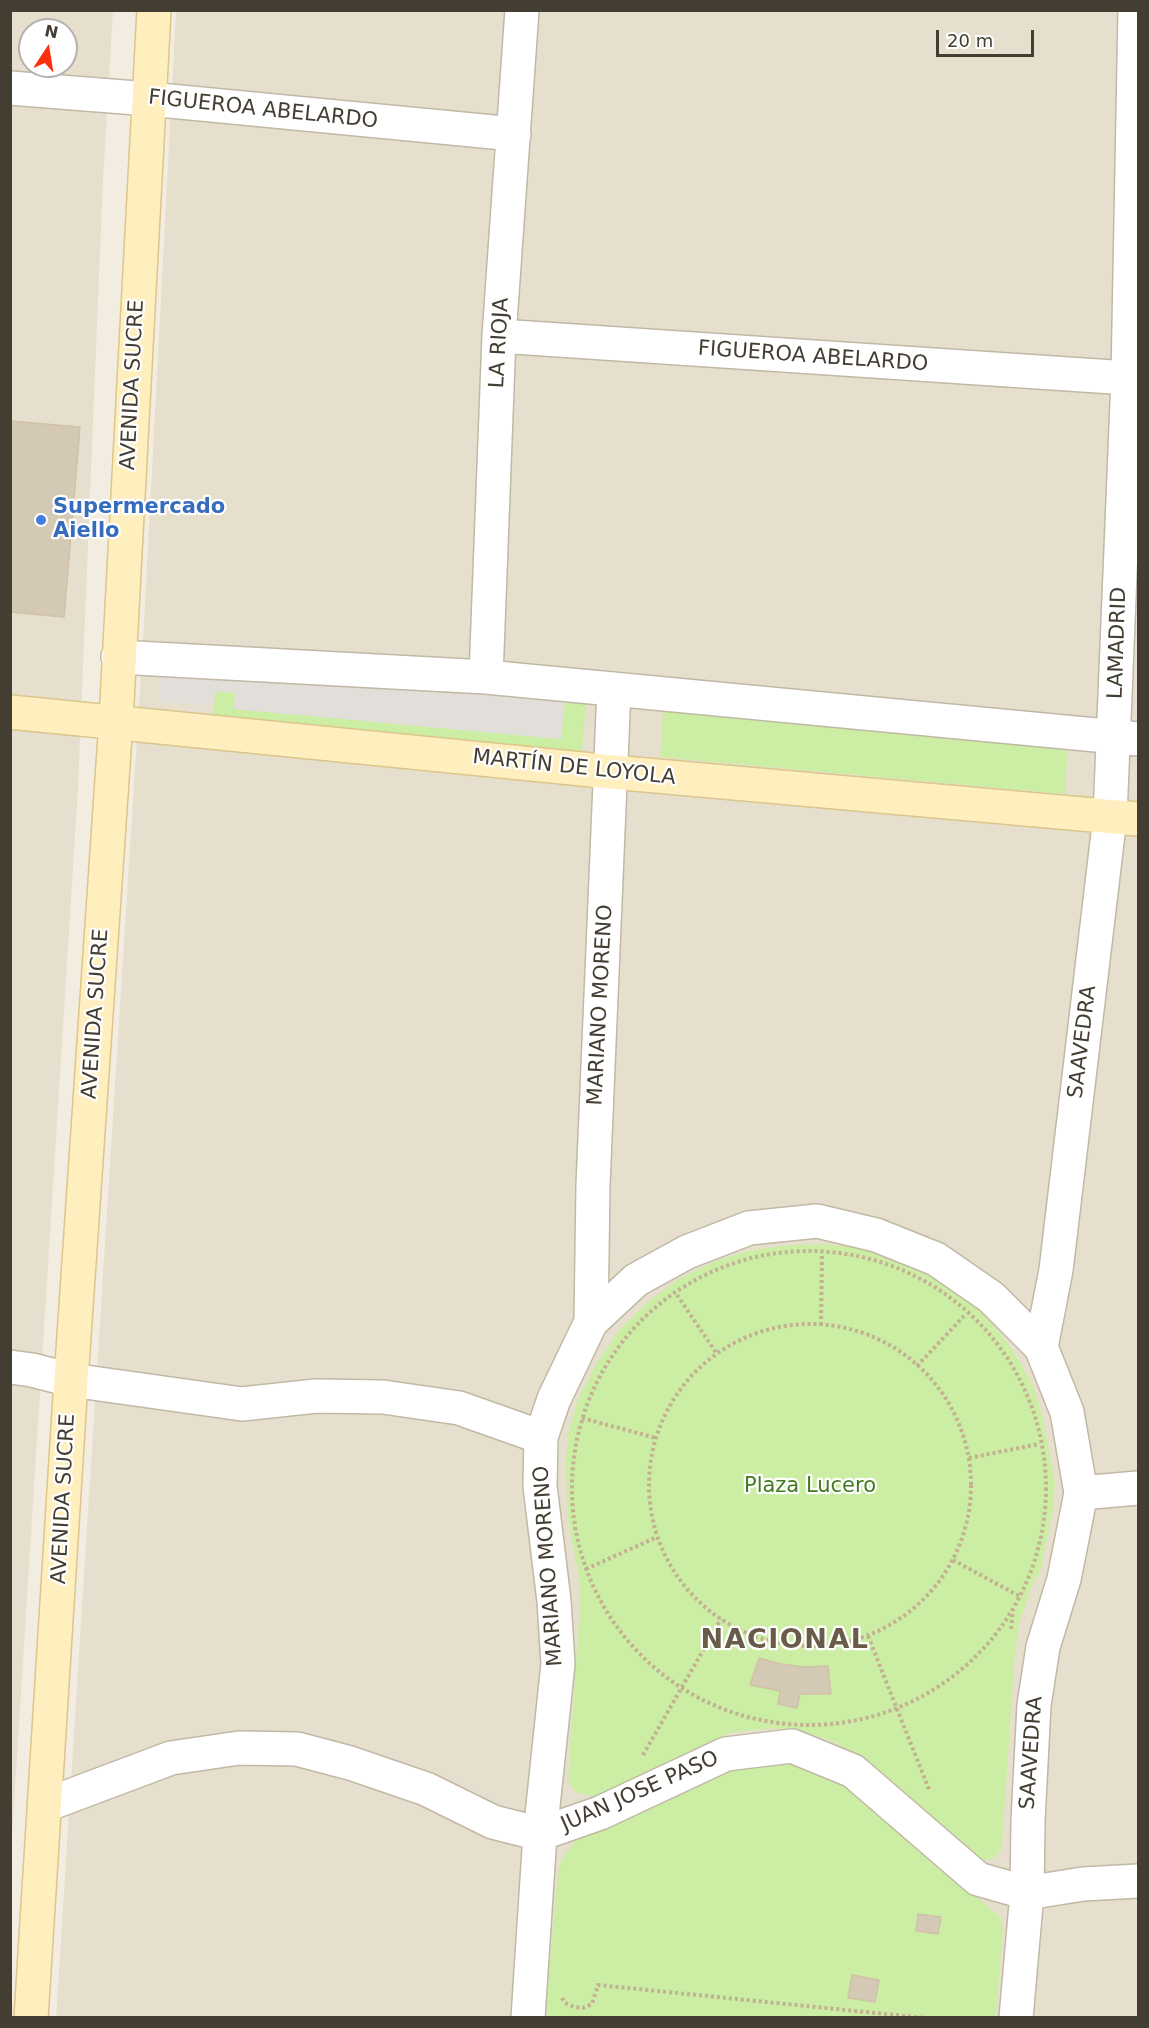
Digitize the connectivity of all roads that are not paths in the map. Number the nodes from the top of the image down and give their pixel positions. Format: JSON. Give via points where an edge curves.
{"nodes":[{"id":1,"x":154,"y":10,"type":"edge"},
{"id":2,"x":522,"y":10,"type":"edge"},
{"id":3,"x":1136,"y":10,"type":"edge"},
{"id":4,"x":10,"y":88,"type":"edge"},
{"id":5,"x":149,"y":99,"type":"junction"},
{"id":6,"x":514,"y":134,"type":"junction"},
{"id":7,"x":1135,"y":179,"type":"edge"},
{"id":8,"x":499,"y":336,"type":"junction"},
{"id":9,"x":1128,"y":378,"type":"junction"},
{"id":10,"x":118,"y":657,"type":"junction"},
{"id":11,"x":486,"y":677,"type":"junction"},
{"id":12,"x":614,"y":689,"type":"junction"},
{"id":13,"x":10,"y":712,"type":"edge"},
{"id":14,"x":116,"y":721,"type":"junction"},
{"id":15,"x":1126,"y":738,"type":"edge"},
{"id":16,"x":612,"y":772,"type":"junction"},
{"id":17,"x":1124,"y":818,"type":"edge"},
{"id":18,"x":591,"y":1322,"type":"junction"},
{"id":19,"x":1041,"y":1347,"type":"junction"},
{"id":20,"x":10,"y":1367,"type":"edge"},
{"id":21,"x":71,"y":1380,"type":"junction"},
{"id":22,"x":542,"y":1437,"type":"junction"},
{"id":23,"x":1138,"y":1488,"type":"edge"},
{"id":24,"x":1081,"y":1493,"type":"junction"},
{"id":25,"x":46,"y":1805,"type":"junction"},
{"id":26,"x":540,"y":1834,"type":"junction"},
{"id":27,"x":1138,"y":1881,"type":"edge"},
{"id":28,"x":1027,"y":1893,"type":"junction"},
{"id":29,"x":31,"y":2018,"type":"edge"},
{"id":30,"x":528,"y":2018,"type":"edge"},
{"id":31,"x":1016,"y":2018,"type":"edge"}],
"edges":[{"from":1,"to":5,"type":"main road","name":"AVENIDA SUCRE"},
{"from":2,"to":6,"type":"street","name":"LA RIOJA"},
{"from":3,"to":7,"type":"street","name":"LAMADRID"},
{"from":4,"to":5,"type":"street","name":"FIGUEROA ABELARDO"},
{"from":5,"to":6,"type":"street","name":"FIGUEROA ABELARDO"},
{"from":5,"to":10,"type":"main road","name":"AVENIDA SUCRE"},
{"from":6,"to":8,"type":"street","name":"LA RIOJA"},
{"from":7,"to":9,"type":"street","name":"LAMADRID"},
{"from":8,"to":9,"type":"street","name":"FIGUEROA ABELARDO"},
{"from":8,"to":11,"type":"street","name":"LA RIOJA"},
{"from":9,"to":15,"type":"street","name":"LAMADRID"},
{"from":10,"to":11,"type":"street"},
{"from":10,"to":14,"type":"main road","name":"AVENIDA SUCRE"},
{"from":11,"to":12,"type":"street"},
{"from":12,"to":15,"type":"street"},
{"from":12,"to":16,"type":"street","name":"MARIANO MORENO"},
{"from":13,"to":14,"type":"main road","name":"MARTÍN DE LOYOLA"},
{"from":14,"to":16,"type":"main road","name":"MARTÍN DE LOYOLA"},
{"from":14,"to":21,"type":"main road","name":"AVENIDA SUCRE"},
{"from":15,"to":17,"type":"street","name":"SAAVEDRA"},
{"from":16,"to":17,"type":"main road","name":"MARTÍN DE LOYOLA"},
{"from":16,"to":18,"type":"street","name":"MARIANO MORENO","via":[[593,1185]]},
{"from":17,"to":19,"type":"street","name":"SAAVEDRA"},
{"from":18,"to":19,"type":"street","via":[[636,1280],[687,1252],[749,1228],[817,1221],[876,1235],[936,1259],[991,1297]]},
{"from":18,"to":22,"type":"street","name":"MARIANO MORENO","via":[[554,1399]]},
{"from":19,"to":24,"type":"street","via":[[1067,1412]]},
{"from":20,"to":21,"type":"street"},
{"from":21,"to":22,"type":"street","via":[[242,1404],[316,1396],[383,1396],[459,1408]]},
{"from":21,"to":25,"type":"main road","name":"AVENIDA SUCRE"},
{"from":22,"to":26,"type":"street","name":"MARIANO MORENO","via":[[540,1486],[558,1664]]},
{"from":23,"to":24,"type":"street"},
{"from":24,"to":28,"type":"street","name":"SAAVEDRA","via":[[1064,1579],[1043,1647],[1034,1705]]},
{"from":25,"to":26,"type":"street","name":"JUAN JOSE PASO","via":[[171,1758],[239,1748],[297,1749],[426,1789],[494,1822]]},
{"from":25,"to":29,"type":"main road","name":"AVENIDA SUCRE"},
{"from":26,"to":28,"type":"street","name":"JUAN JOSE PASO","via":[[600,1813],[726,1754],[792,1746],[853,1771],[978,1879]]},
{"from":26,"to":30,"type":"street","name":"MARIANO MORENO"},
{"from":27,"to":28,"type":"street","name":"JUAN JOSE PASO"},
{"from":28,"to":31,"type":"street","name":"SAAVEDRA"}]}
